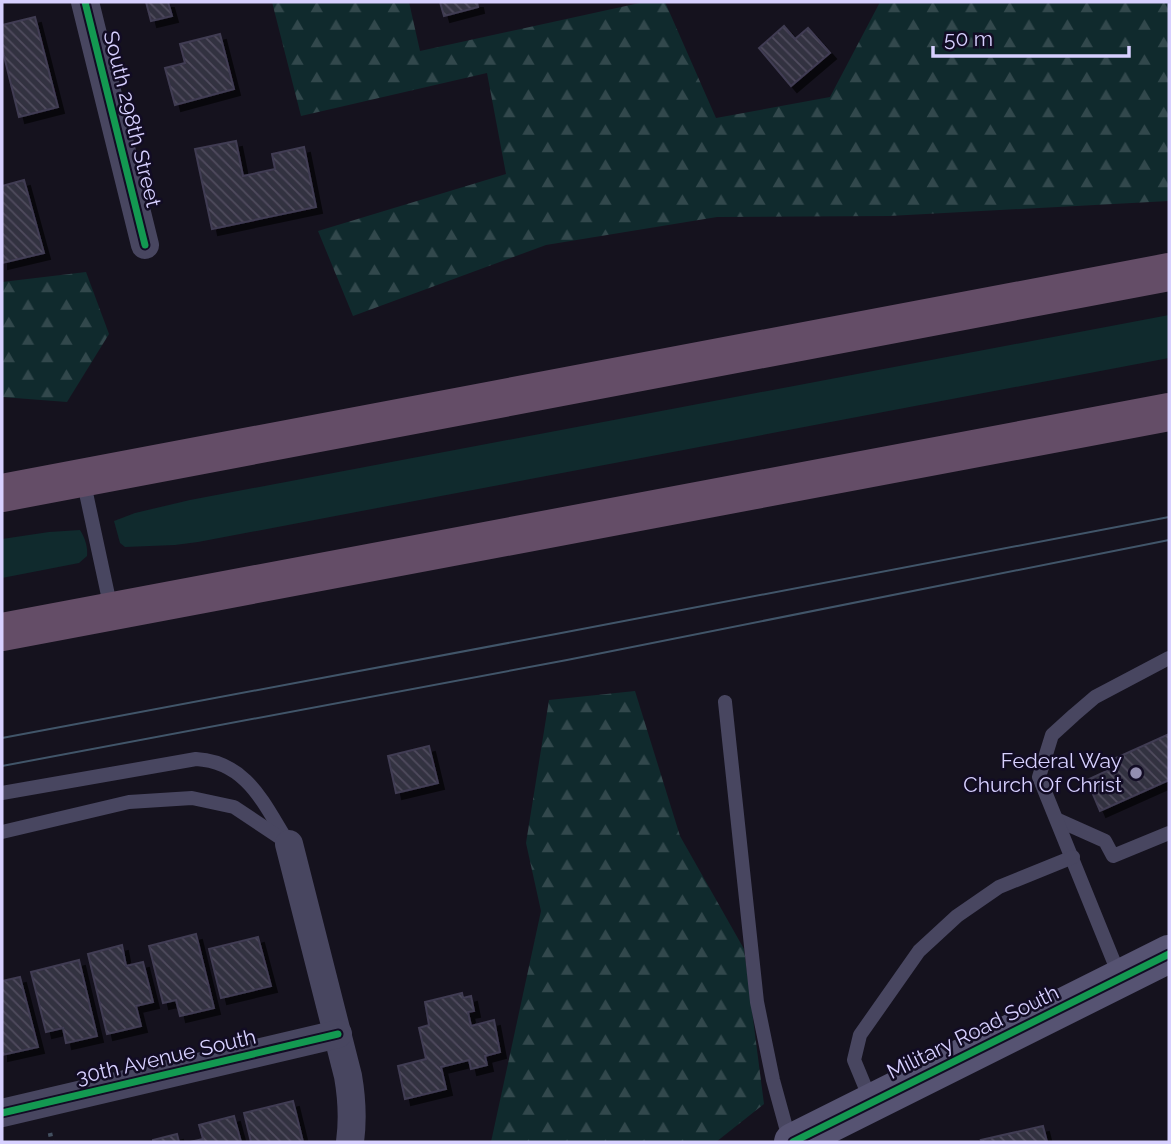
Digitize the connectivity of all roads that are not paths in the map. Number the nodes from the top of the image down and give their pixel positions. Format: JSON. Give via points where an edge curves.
{"nodes":[{"id":1,"x":85,"y":2,"type":"edge"},
{"id":2,"x":145,"y":245,"type":"dead end"},
{"id":3,"x":1169,"y":272,"type":"edge"},
{"id":4,"x":1169,"y":412,"type":"edge"},
{"id":5,"x":83,"y":477,"type":"junction"},
{"id":6,"x":2,"y":493,"type":"edge"},
{"id":7,"x":111,"y":611,"type":"junction"},
{"id":8,"x":2,"y":632,"type":"edge"},
{"id":9,"x":1169,"y":658,"type":"edge"},
{"id":10,"x":725,"y":702,"type":"dead end"},
{"id":11,"x":2,"y":793,"type":"edge"},
{"id":12,"x":1058,"y":820,"type":"junction"},
{"id":13,"x":2,"y":832,"type":"edge"},
{"id":14,"x":1169,"y":833,"type":"edge"},
{"id":15,"x":289,"y":844,"type":"junction"},
{"id":16,"x":1073,"y":857,"type":"junction"},
{"id":17,"x":1169,"y":954,"type":"edge"},
{"id":18,"x":1120,"y":978,"type":"junction"},
{"id":19,"x":338,"y":1034,"type":"junction"},
{"id":20,"x":872,"y":1102,"type":"junction"},
{"id":21,"x":2,"y":1114,"type":"edge"},
{"id":22,"x":350,"y":1142,"type":"edge"},
{"id":23,"x":792,"y":1142,"type":"edge"}],
"edges":[{"from":1,"to":2,"type":"street","name":"South 298th Street"},
{"from":3,"to":5,"type":"highway"},
{"from":4,"to":7,"type":"highway"},
{"from":5,"to":6,"type":"highway"},
{"from":5,"to":7,"type":"lane"},
{"from":7,"to":8,"type":"highway"},
{"from":9,"to":12,"type":"lane","via":[[1096,697],[1052,735],[1039,777]]},
{"from":10,"to":23,"type":"lane","via":[[757,1002]]},
{"from":11,"to":15,"type":"lane","via":[[211,760],[251,784]]},
{"from":12,"to":14,"type":"lane","via":[[1105,841],[1113,856]]},
{"from":12,"to":16,"type":"lane"},
{"from":13,"to":15,"type":"lane","via":[[129,802],[192,798],[234,807]]},
{"from":15,"to":19,"type":"street"},
{"from":16,"to":18,"type":"lane"},
{"from":16,"to":20,"type":"lane","via":[[999,887],[957,916],[919,951],[860,1035],[854,1060]]},
{"from":17,"to":18,"type":"main road","name":"Military Road South"},
{"from":18,"to":20,"type":"main road","name":"Military Road South"},
{"from":19,"to":21,"type":"street","name":"30th Avenue South"},
{"from":19,"to":22,"type":"street","via":[[352,1098]]},
{"from":20,"to":23,"type":"main road","name":"Military Road South"}]}
